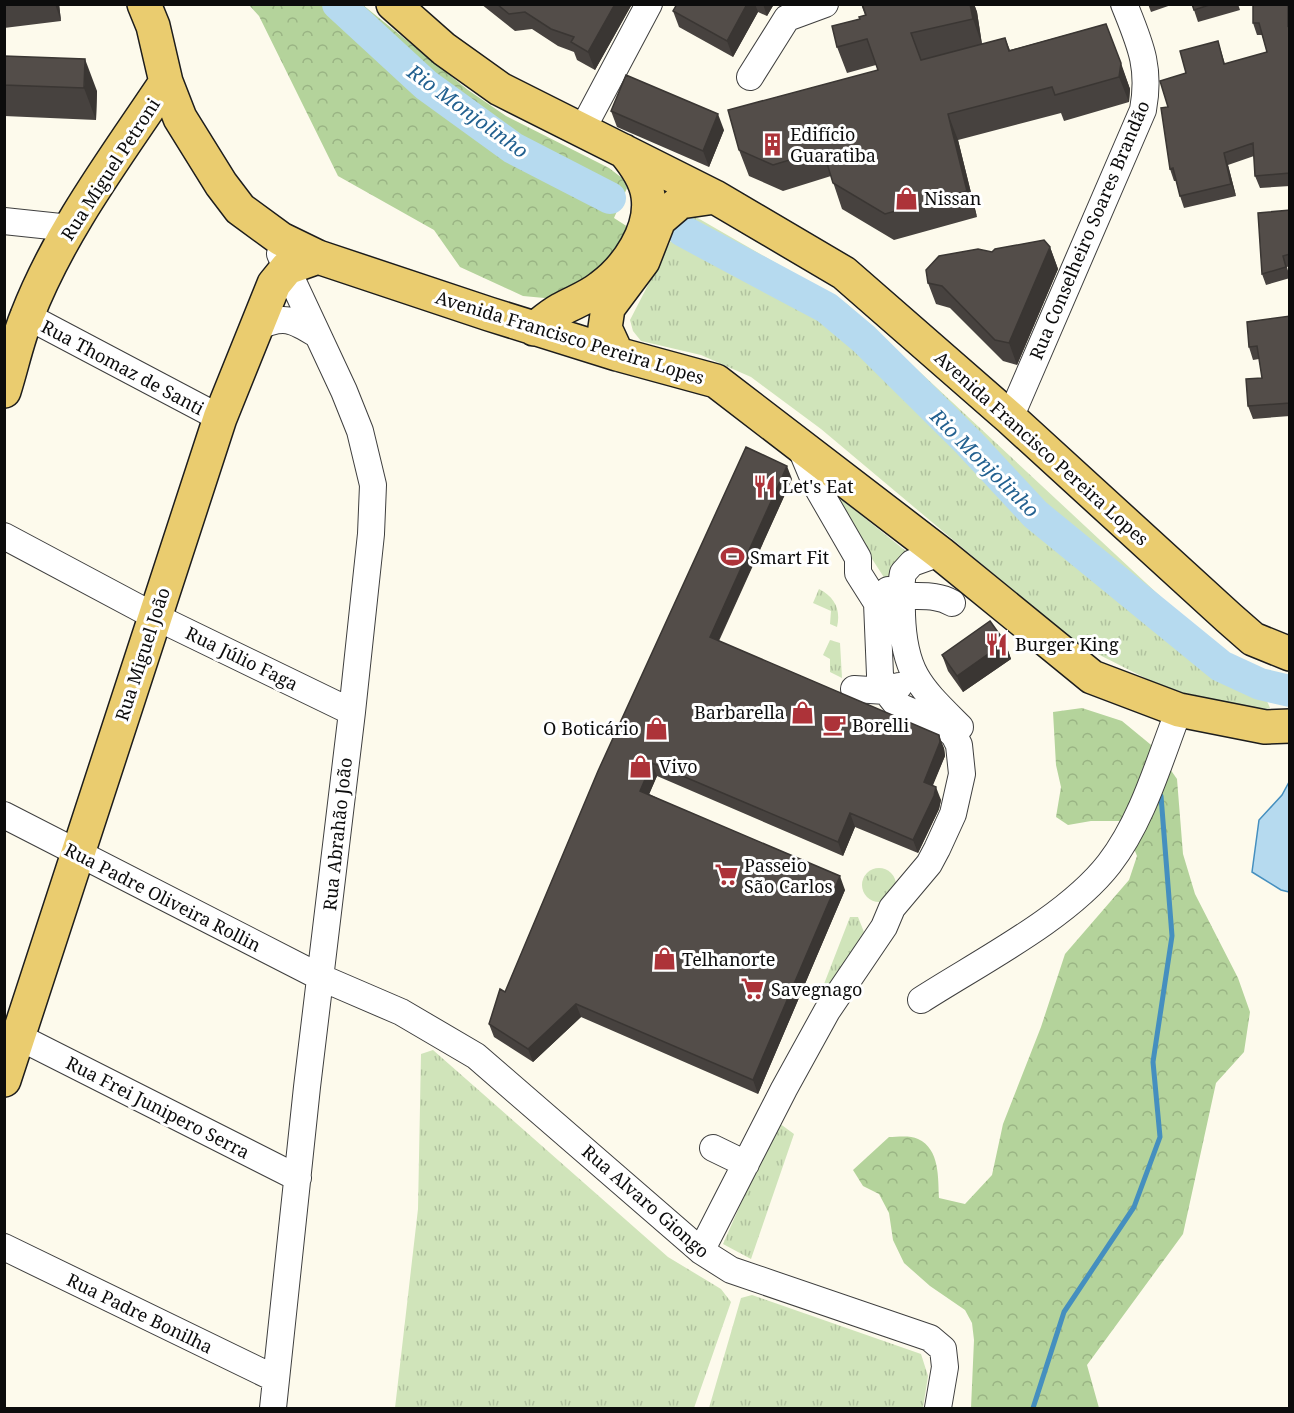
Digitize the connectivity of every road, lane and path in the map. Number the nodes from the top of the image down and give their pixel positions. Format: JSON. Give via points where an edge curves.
{"nodes":[{"id":1,"x":393,"y":4,"type":"edge"},
{"id":2,"x":649,"y":4,"type":"edge"},
{"id":3,"x":825,"y":4,"type":"edge"},
{"id":4,"x":1124,"y":4,"type":"edge"},
{"id":5,"x":152,"y":12,"type":"edge"},
{"id":6,"x":750,"y":77,"type":"dead end"},
{"id":7,"x":166,"y":82,"type":"junction"},
{"id":8,"x":582,"y":130,"type":"junction"},
{"id":9,"x":624,"y":152,"type":"junction"},
{"id":10,"x":715,"y":197,"type":"junction"},
{"id":11,"x":4,"y":221,"type":"edge"},
{"id":12,"x":70,"y":228,"type":"junction"},
{"id":13,"x":269,"y":232,"type":"junction"},
{"id":14,"x":318,"y":257,"type":"junction"},
{"id":15,"x":287,"y":268,"type":"junction"},
{"id":16,"x":27,"y":315,"type":"junction"},
{"id":17,"x":257,"y":327,"type":"junction"},
{"id":18,"x":534,"y":329,"type":"junction"},
{"id":19,"x":316,"y":334,"type":"junction"},
{"id":20,"x":617,"y":354,"type":"junction"},
{"id":21,"x":4,"y":391,"type":"edge"},
{"id":22,"x":220,"y":418,"type":"junction"},
{"id":23,"x":1010,"y":418,"type":"junction"},
{"id":24,"x":798,"y":443,"type":"junction"},
{"id":25,"x":4,"y":536,"type":"edge"},
{"id":26,"x":940,"y":553,"type":"junction"},
{"id":27,"x":858,"y":558,"type":"junction"},
{"id":28,"x":902,"y":596,"type":"junction"},
{"id":29,"x":952,"y":603,"type":"dead end"},
{"id":30,"x":154,"y":616,"type":"junction"},
{"id":31,"x":1290,"y":654,"type":"edge"},
{"id":32,"x":916,"y":679,"type":"junction"},
{"id":33,"x":854,"y":689,"type":"dead end"},
{"id":34,"x":886,"y":691,"type":"junction"},
{"id":35,"x":1179,"y":711,"type":"junction"},
{"id":36,"x":352,"y":712,"type":"junction"},
{"id":37,"x":1290,"y":726,"type":"edge"},
{"id":38,"x":961,"y":757,"type":"junction"},
{"id":39,"x":943,"y":801,"type":"dead end"},
{"id":40,"x":4,"y":815,"type":"edge"},
{"id":41,"x":77,"y":854,"type":"junction"},
{"id":42,"x":884,"y":927,"type":"junction"},
{"id":43,"x":322,"y":978,"type":"junction"},
{"id":44,"x":921,"y":1000,"type":"dead end"},
{"id":45,"x":17,"y":1036,"type":"junction"},
{"id":46,"x":4,"y":1080,"type":"edge"},
{"id":47,"x":713,"y":1148,"type":"dead end"},
{"id":48,"x":746,"y":1164,"type":"junction"},
{"id":49,"x":298,"y":1178,"type":"junction"},
{"id":50,"x":4,"y":1246,"type":"edge"},
{"id":51,"x":701,"y":1251,"type":"junction"},
{"id":52,"x":276,"y":1379,"type":"junction"},
{"id":53,"x":273,"y":1408,"type":"edge"},
{"id":54,"x":938,"y":1408,"type":"edge"}],
"edges":[{"from":1,"to":8,"type":"main road","name":"Avenida Francisco Pereira Lopes","via":[[444,50],[501,89]]},
{"from":2,"to":8,"type":"street"},
{"from":3,"to":6,"type":"street","via":[[788,18]]},
{"from":4,"to":23,"type":"street","name":"Rua Conselheiro Soares Brandão","via":[[1144,56],[1147,74],[1143,110]]},
{"from":5,"to":7,"type":"main road","name":"Avenida Francisco Pereira Lopes"},
{"from":7,"to":12,"type":"main road","name":"Rua Miguel Petroni"},
{"from":7,"to":13,"type":"main road","name":"Avenida Francisco Pereira Lopes","via":[[180,118],[220,184],[240,208]]},
{"from":8,"to":9,"type":"main road","name":"Avenida Francisco Pereira Lopes"},
{"from":9,"to":10,"type":"main road","name":"Avenida Francisco Pereira Lopes"},
{"from":9,"to":18,"type":"main road","via":[[635,165],[648,195],[646,216],[634,251],[599,289],[559,310]]},
{"from":10,"to":20,"type":"main road","via":[[680,202],[659,220],[643,261],[608,308],[605,328]]},
{"from":10,"to":23,"type":"main road","name":"Avenida Francisco Pereira Lopes","via":[[844,273]]},
{"from":11,"to":12,"type":"street"},
{"from":12,"to":16,"type":"main road","name":"Rua Miguel Petroni"},
{"from":13,"to":14,"type":"main road","name":"Avenida Francisco Pereira Lopes"},
{"from":13,"to":15,"type":"street","name":"Rua Abrahão João"},
{"from":14,"to":15,"type":"main road"},
{"from":14,"to":18,"type":"main road","name":"Avenida Francisco Pereira Lopes"},
{"from":15,"to":17,"type":"main road","name":"Rua Miguel João","via":[[274,284]]},
{"from":15,"to":19,"type":"street","name":"Rua Abrahão João"},
{"from":16,"to":21,"type":"main road","name":"Rua Miguel Petroni"},
{"from":16,"to":22,"type":"street","name":"Rua Thomaz de Santi"},
{"from":17,"to":19,"type":"street","via":[[285,319]]},
{"from":17,"to":22,"type":"main road","name":"Rua Miguel João"},
{"from":18,"to":20,"type":"main road","name":"Avenida Francisco Pereira Lopes"},
{"from":19,"to":36,"type":"street","name":"Rua Abrahão João","via":[[360,431],[373,485]]},
{"from":20,"to":24,"type":"main road","name":"Avenida Francisco Pereira Lopes","via":[[716,381]]},
{"from":22,"to":30,"type":"main road","name":"Rua Miguel João"},
{"from":23,"to":31,"type":"main road","name":"Avenida Francisco Pereira Lopes","via":[[1253,639]]},
{"from":24,"to":26,"type":"main road","name":"Avenida Francisco Pereira Lopes"},
{"from":24,"to":27,"type":"street","via":[[817,487]]},
{"from":25,"to":30,"type":"street","name":"Rua Júlio Faga"},
{"from":26,"to":28,"type":"street","via":[[912,563],[903,573]]},
{"from":26,"to":35,"type":"main road","name":"Avenida Francisco Pereira Lopes","via":[[1092,676]]},
{"from":27,"to":28,"type":"street","via":[[870,564],[890,592]]},
{"from":27,"to":34,"type":"street","via":[[858,573],[877,603],[880,675]]},
{"from":28,"to":29,"type":"street","via":[[928,594]]},
{"from":28,"to":32,"type":"street","via":[[904,648]]},
{"from":30,"to":36,"type":"street","name":"Rua Júlio Faga"},
{"from":30,"to":41,"type":"main road","name":"Rua Miguel João"},
{"from":32,"to":34,"type":"street"},
{"from":32,"to":42,"type":"street","via":[[922,690],[961,728],[970,744],[971,780],[955,840],[936,872],[902,914]]},
{"from":33,"to":34,"type":"street"},
{"from":34,"to":38,"type":"street","via":[[897,705],[944,726],[959,745]]},
{"from":35,"to":37,"type":"main road","name":"Avenida Francisco Pereira Lopes","via":[[1265,727]]},
{"from":35,"to":44,"type":"street","via":[[1139,812],[1110,862],[1080,896]]},
{"from":36,"to":43,"type":"street","name":"Rua Abrahão João"},
{"from":38,"to":39,"type":"street"},
{"from":38,"to":42,"type":"street","via":[[959,793],[947,831],[929,864],[892,908]]},
{"from":40,"to":41,"type":"street","name":"Rua Padre Oliveira Rollin"},
{"from":41,"to":43,"type":"street","name":"Rua Padre Oliveira Rollin"},
{"from":41,"to":45,"type":"main road","name":"Rua Miguel João"},
{"from":42,"to":48,"type":"street","via":[[827,1011]]},
{"from":43,"to":49,"type":"street","name":"Rua Abrahão João"},
{"from":43,"to":51,"type":"street","name":"Rua Alvaro Giongo","via":[[401,1012],[476,1056]]},
{"from":45,"to":46,"type":"main road","name":"Rua Miguel João"},
{"from":45,"to":49,"type":"street","name":"Rua Frei Junipero Serra"},
{"from":47,"to":48,"type":"street"},
{"from":48,"to":51,"type":"street"},
{"from":49,"to":52,"type":"street","name":"Rua Abrahão João"},
{"from":50,"to":52,"type":"street","name":"Rua Padre Bonilha"},
{"from":51,"to":54,"type":"street","name":"Rua Alvaro Giongo","via":[[731,1270],[930,1338],[943,1349],[945,1367]]},
{"from":52,"to":53,"type":"street","name":"Rua Abrahão João"}]}
